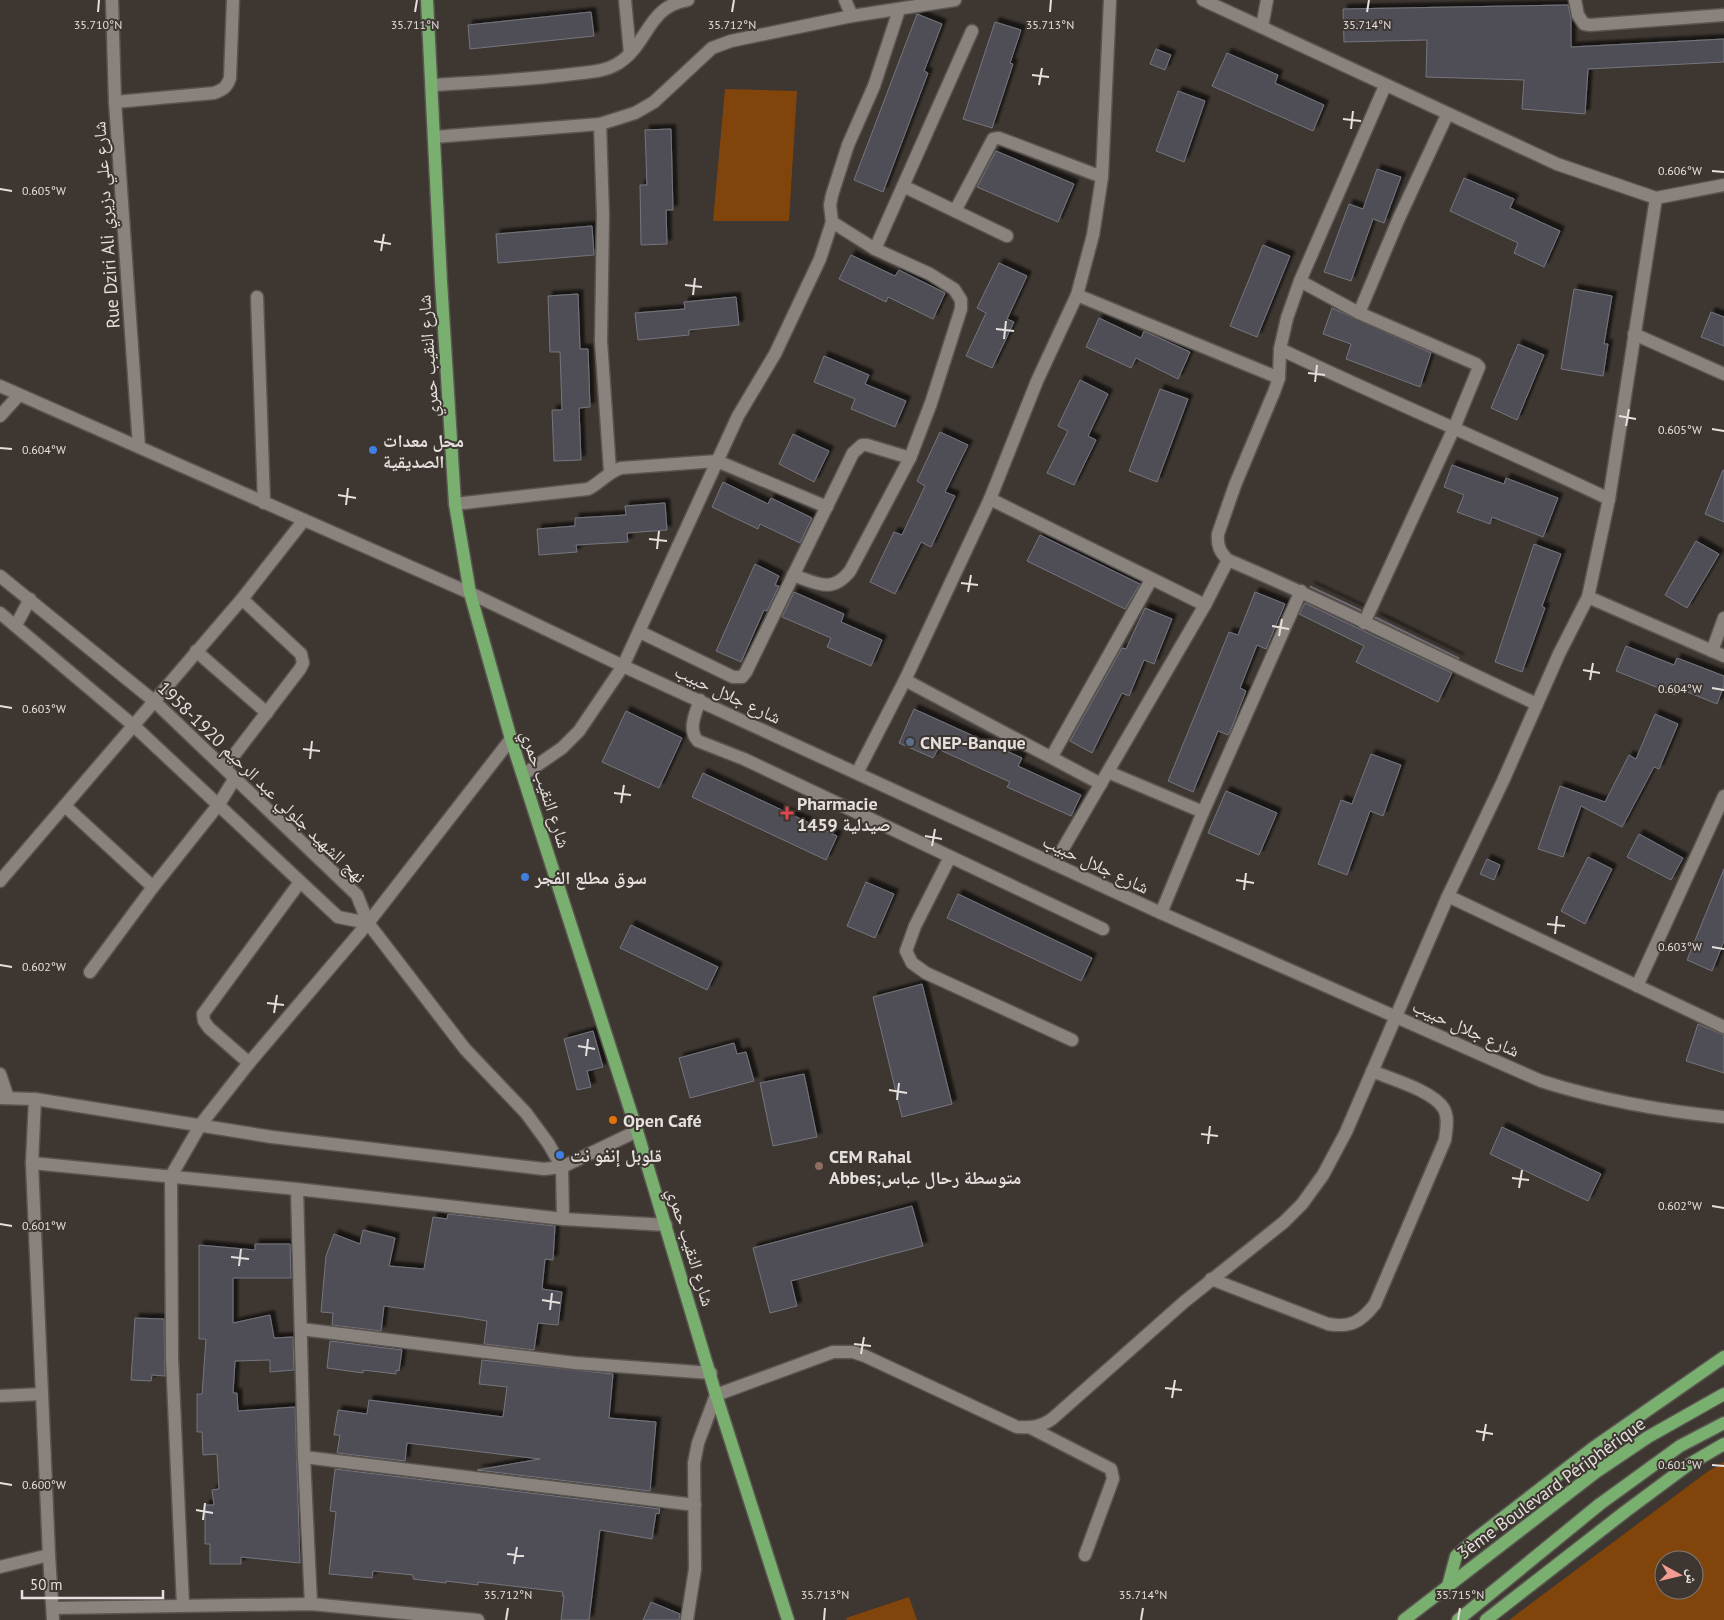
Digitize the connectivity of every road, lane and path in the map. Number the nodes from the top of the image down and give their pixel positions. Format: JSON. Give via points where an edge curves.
{"nodes":[{"id":1,"x":112,"y":0,"type":"edge"},
{"id":2,"x":232,"y":0,"type":"edge"},
{"id":3,"x":427,"y":0,"type":"edge"},
{"id":4,"x":625,"y":0,"type":"edge"},
{"id":5,"x":688,"y":0,"type":"edge"},
{"id":6,"x":845,"y":0,"type":"edge"},
{"id":7,"x":948,"y":0,"type":"edge"},
{"id":8,"x":1110,"y":0,"type":"edge"},
{"id":9,"x":1203,"y":0,"type":"edge"},
{"id":10,"x":1267,"y":0,"type":"edge"},
{"id":11,"x":1276,"y":0,"type":"edge"},
{"id":12,"x":1575,"y":0,"type":"edge"},
{"id":13,"x":899,"y":10,"type":"junction"},
{"id":14,"x":1724,"y":15,"type":"edge"},
{"id":15,"x":852,"y":16,"type":"junction"},
{"id":16,"x":1262,"y":27,"type":"junction"},
{"id":17,"x":972,"y":31,"type":"dead end"},
{"id":18,"x":630,"y":54,"type":"junction"},
{"id":19,"x":433,"y":86,"type":"junction"},
{"id":20,"x":1384,"y":86,"type":"junction"},
{"id":21,"x":115,"y":102,"type":"junction"},
{"id":22,"x":1447,"y":115,"type":"junction"},
{"id":23,"x":600,"y":124,"type":"junction"},
{"id":24,"x":434,"y":137,"type":"junction"},
{"id":25,"x":1102,"y":177,"type":"junction"},
{"id":26,"x":1724,"y":185,"type":"edge"},
{"id":27,"x":903,"y":186,"type":"junction"},
{"id":28,"x":1656,"y":198,"type":"junction"},
{"id":29,"x":955,"y":211,"type":"junction"},
{"id":30,"x":832,"y":222,"type":"junction"},
{"id":31,"x":1008,"y":236,"type":"dead end"},
{"id":32,"x":875,"y":249,"type":"junction"},
{"id":33,"x":1300,"y":281,"type":"junction"},
{"id":34,"x":1078,"y":295,"type":"junction"},
{"id":35,"x":257,"y":297,"type":"dead end"},
{"id":36,"x":1359,"y":313,"type":"junction"},
{"id":37,"x":1634,"y":334,"type":"junction"},
{"id":38,"x":1280,"y":349,"type":"junction"},
{"id":39,"x":1724,"y":374,"type":"edge"},
{"id":40,"x":1279,"y":378,"type":"junction"},
{"id":41,"x":0,"y":386,"type":"edge"},
{"id":42,"x":19,"y":395,"type":"junction"},
{"id":43,"x":0,"y":416,"type":"edge"},
{"id":44,"x":1454,"y":428,"type":"junction"},
{"id":45,"x":139,"y":448,"type":"junction"},
{"id":46,"x":910,"y":458,"type":"junction"},
{"id":47,"x":717,"y":461,"type":"junction"},
{"id":48,"x":610,"y":472,"type":"junction"},
{"id":49,"x":990,"y":499,"type":"junction"},
{"id":50,"x":1609,"y":499,"type":"junction"},
{"id":51,"x":264,"y":503,"type":"junction"},
{"id":52,"x":455,"y":504,"type":"junction"},
{"id":53,"x":827,"y":508,"type":"junction"},
{"id":54,"x":304,"y":520,"type":"junction"},
{"id":55,"x":1228,"y":560,"type":"junction"},
{"id":56,"x":794,"y":575,"type":"junction"},
{"id":57,"x":0,"y":576,"type":"edge"},
{"id":58,"x":1151,"y":580,"type":"junction"},
{"id":59,"x":1301,"y":591,"type":"junction"},
{"id":60,"x":470,"y":593,"type":"junction"},
{"id":61,"x":242,"y":598,"type":"junction"},
{"id":62,"x":1588,"y":598,"type":"junction"},
{"id":63,"x":30,"y":599,"type":"junction"},
{"id":64,"x":1205,"y":605,"type":"junction"},
{"id":65,"x":0,"y":613,"type":"edge"},
{"id":66,"x":1724,"y":618,"type":"edge"},
{"id":67,"x":1364,"y":623,"type":"junction"},
{"id":68,"x":16,"y":625,"type":"junction"},
{"id":69,"x":640,"y":632,"type":"junction"},
{"id":70,"x":196,"y":651,"type":"junction"},
{"id":71,"x":1712,"y":651,"type":"junction"},
{"id":72,"x":1724,"y":656,"type":"edge"},
{"id":73,"x":623,"y":666,"type":"junction"},
{"id":74,"x":905,"y":680,"type":"junction"},
{"id":75,"x":700,"y":700,"type":"junction"},
{"id":76,"x":154,"y":701,"type":"junction"},
{"id":77,"x":1537,"y":704,"type":"junction"},
{"id":78,"x":267,"y":713,"type":"junction"},
{"id":79,"x":134,"y":726,"type":"junction"},
{"id":80,"x":512,"y":739,"type":"junction"},
{"id":81,"x":1052,"y":756,"type":"junction"},
{"id":82,"x":225,"y":767,"type":"junction"},
{"id":83,"x":1108,"y":772,"type":"junction"},
{"id":84,"x":857,"y":773,"type":"junction"},
{"id":85,"x":523,"y":775,"type":"junction"},
{"id":86,"x":235,"y":778,"type":"junction"},
{"id":87,"x":1101,"y":784,"type":"junction"},
{"id":88,"x":1724,"y":796,"type":"edge"},
{"id":89,"x":219,"y":804,"type":"junction"},
{"id":90,"x":64,"y":806,"type":"junction"},
{"id":91,"x":1202,"y":812,"type":"junction"},
{"id":92,"x":950,"y":856,"type":"junction"},
{"id":93,"x":1054,"y":864,"type":"junction"},
{"id":94,"x":0,"y":881,"type":"edge"},
{"id":95,"x":300,"y":882,"type":"junction"},
{"id":96,"x":153,"y":886,"type":"junction"},
{"id":97,"x":1448,"y":896,"type":"junction"},
{"id":98,"x":1161,"y":912,"type":"junction"},
{"id":99,"x":368,"y":923,"type":"junction"},
{"id":100,"x":1103,"y":928,"type":"dead end"},
{"id":101,"x":90,"y":972,"type":"dead end"},
{"id":102,"x":1637,"y":986,"type":"junction"},
{"id":103,"x":1396,"y":1015,"type":"junction"},
{"id":104,"x":1724,"y":1027,"type":"edge"},
{"id":105,"x":1072,"y":1040,"type":"dead end"},
{"id":106,"x":249,"y":1063,"type":"junction"},
{"id":107,"x":1372,"y":1071,"type":"junction"},
{"id":108,"x":0,"y":1074,"type":"edge"},
{"id":109,"x":4,"y":1098,"type":"edge"},
{"id":110,"x":35,"y":1098,"type":"junction"},
{"id":111,"x":1724,"y":1117,"type":"edge"},
{"id":112,"x":201,"y":1124,"type":"junction"},
{"id":113,"x":637,"y":1131,"type":"junction"},
{"id":114,"x":32,"y":1163,"type":"junction"},
{"id":115,"x":562,"y":1166,"type":"junction"},
{"id":116,"x":171,"y":1176,"type":"junction"},
{"id":117,"x":296,"y":1189,"type":"junction"},
{"id":118,"x":563,"y":1219,"type":"junction"},
{"id":119,"x":666,"y":1225,"type":"junction"},
{"id":120,"x":1211,"y":1279,"type":"junction"},
{"id":121,"x":301,"y":1329,"type":"junction"},
{"id":122,"x":1724,"y":1357,"type":"edge"},
{"id":123,"x":710,"y":1373,"type":"junction"},
{"id":124,"x":42,"y":1394,"type":"junction"},
{"id":125,"x":1724,"y":1394,"type":"edge"},
{"id":126,"x":716,"y":1395,"type":"junction"},
{"id":127,"x":0,"y":1396,"type":"edge"},
{"id":128,"x":1724,"y":1423,"type":"edge"},
{"id":129,"x":1031,"y":1428,"type":"junction"},
{"id":130,"x":1724,"y":1444,"type":"edge"},
{"id":131,"x":304,"y":1457,"type":"junction"},
{"id":132,"x":695,"y":1505,"type":"junction"},
{"id":133,"x":49,"y":1555,"type":"junction"},
{"id":134,"x":1084,"y":1555,"type":"dead end"},
{"id":135,"x":0,"y":1567,"type":"edge"},
{"id":136,"x":1448,"y":1586,"type":"junction"},
{"id":137,"x":312,"y":1604,"type":"junction"},
{"id":138,"x":183,"y":1605,"type":"junction"},
{"id":139,"x":53,"y":1614,"type":"edge"},
{"id":140,"x":478,"y":1620,"type":"edge"},
{"id":141,"x":687,"y":1620,"type":"edge"},
{"id":142,"x":788,"y":1620,"type":"edge"},
{"id":143,"x":1404,"y":1620,"type":"edge"},
{"id":144,"x":1458,"y":1620,"type":"edge"},
{"id":145,"x":1486,"y":1620,"type":"edge"}],
"edges":[{"from":1,"to":21,"type":"street","name":"Rue Dziri Ali شارع علي دزيري"},
{"from":2,"to":21,"type":"street","via":[[230,78],[222,91]]},
{"from":3,"to":19,"type":"main road","name":"شارع النقيب حمري"},
{"from":4,"to":18,"type":"street"},
{"from":5,"to":18,"type":"street","via":[[661,12]]},
{"from":6,"to":15,"type":"street"},
{"from":7,"to":13,"type":"street"},
{"from":8,"to":25,"type":"street"},
{"from":9,"to":16,"type":"street"},
{"from":10,"to":11,"type":"street"},
{"from":10,"to":16,"type":"street"},
{"from":12,"to":14,"type":"street","via":[[1581,21],[1590,25]]},
{"from":13,"to":15,"type":"street"},
{"from":13,"to":30,"type":"street","via":[[832,195]]},
{"from":15,"to":23,"type":"street","via":[[731,41],[712,48],[654,102],[635,113]]},
{"from":16,"to":20,"type":"street"},
{"from":17,"to":27,"type":"street"},
{"from":18,"to":19,"type":"street","via":[[606,69],[540,78]]},
{"from":19,"to":24,"type":"main road","name":"شارع النقيب حمري"},
{"from":20,"to":22,"type":"street"},
{"from":20,"to":33,"type":"street"},
{"from":21,"to":45,"type":"street","name":"Rue Dziri Ali شارع علي دزيري"},
{"from":22,"to":28,"type":"street","via":[[1557,164]]},
{"from":22,"to":36,"type":"street"},
{"from":23,"to":24,"type":"street"},
{"from":23,"to":48,"type":"street","via":[[603,215],[601,341]]},
{"from":24,"to":52,"type":"main road","name":"شارع النقيب حمري"},
{"from":25,"to":29,"type":"street","via":[[992,138]]},
{"from":25,"to":34,"type":"street","via":[[1093,235]]},
{"from":26,"to":28,"type":"street"},
{"from":27,"to":29,"type":"street"},
{"from":27,"to":32,"type":"street"},
{"from":28,"to":37,"type":"street"},
{"from":29,"to":31,"type":"street"},
{"from":30,"to":32,"type":"street"},
{"from":30,"to":47,"type":"street","via":[[820,259],[775,354],[738,416]]},
{"from":32,"to":46,"type":"street","via":[[930,274],[954,289],[961,300],[961,309],[931,403]]},
{"from":33,"to":36,"type":"street"},
{"from":33,"to":38,"type":"street"},
{"from":34,"to":40,"type":"street"},
{"from":34,"to":49,"type":"street","via":[[1037,381]]},
{"from":35,"to":51,"type":"street"},
{"from":36,"to":44,"type":"street","via":[[1476,364],[1479,371]]},
{"from":37,"to":39,"type":"street"},
{"from":37,"to":50,"type":"street"},
{"from":38,"to":40,"type":"street"},
{"from":38,"to":44,"type":"street"},
{"from":40,"to":55,"type":"street","via":[[1234,485],[1218,534],[1220,552]]},
{"from":41,"to":42,"type":"street","name":"شارع جلال حبيب"},
{"from":42,"to":43,"type":"street"},
{"from":42,"to":45,"type":"street","name":"شارع جلال حبيب"},
{"from":44,"to":50,"type":"street"},
{"from":44,"to":67,"type":"street"},
{"from":45,"to":51,"type":"street","name":"شارع جلال حبيب"},
{"from":46,"to":53,"type":"street","via":[[862,445],[853,452]]},
{"from":46,"to":56,"type":"street","via":[[845,578],[832,586]]},
{"from":47,"to":48,"type":"street","via":[[629,467]]},
{"from":47,"to":53,"type":"street"},
{"from":47,"to":69,"type":"street"},
{"from":48,"to":52,"type":"street","via":[[588,489]]},
{"from":49,"to":58,"type":"street"},
{"from":49,"to":74,"type":"street"},
{"from":50,"to":62,"type":"street"},
{"from":51,"to":54,"type":"street","name":"شارع جلال حبيب"},
{"from":52,"to":60,"type":"main road","name":"شارع النقيب حمري"},
{"from":53,"to":56,"type":"street"},
{"from":54,"to":60,"type":"street","name":"شارع جلال حبيب"},
{"from":54,"to":61,"type":"street"},
{"from":55,"to":59,"type":"street"},
{"from":55,"to":64,"type":"street"},
{"from":56,"to":69,"type":"street","via":[[742,677],[734,677]]},
{"from":57,"to":63,"type":"street","name":"نهج الشهيد جلولي عبد الرحيم 1920-1958"},
{"from":58,"to":64,"type":"street"},
{"from":58,"to":81,"type":"street"},
{"from":59,"to":67,"type":"street"},
{"from":59,"to":91,"type":"street"},
{"from":60,"to":73,"type":"street","name":"شارع جلال حبيب"},
{"from":60,"to":80,"type":"main road","name":"شارع النقيب حمري"},
{"from":61,"to":70,"type":"street"},
{"from":61,"to":78,"type":"street","via":[[302,658],[300,669]]},
{"from":62,"to":71,"type":"street"},
{"from":62,"to":77,"type":"street"},
{"from":63,"to":68,"type":"street"},
{"from":63,"to":76,"type":"street","name":"نهج الشهيد جلولي عبد الرحيم 1920-1958"},
{"from":64,"to":83,"type":"street"},
{"from":65,"to":68,"type":"street"},
{"from":66,"to":71,"type":"street"},
{"from":67,"to":77,"type":"street"},
{"from":68,"to":79,"type":"street"},
{"from":69,"to":73,"type":"street"},
{"from":70,"to":76,"type":"street"},
{"from":70,"to":78,"type":"street"},
{"from":71,"to":72,"type":"street"},
{"from":73,"to":75,"type":"street","name":"شارع جلال حبيب"},
{"from":73,"to":85,"type":"street","via":[[579,731],[562,748]]},
{"from":74,"to":81,"type":"street"},
{"from":74,"to":84,"type":"street"},
{"from":75,"to":84,"type":"street","name":"شارع جلال حبيب"},
{"from":75,"to":92,"type":"street","via":[[692,727],[698,741],[744,759]]},
{"from":76,"to":79,"type":"street"},
{"from":76,"to":82,"type":"street","name":"نهج الشهيد جلولي عبد الرحيم 1920-1958"},
{"from":77,"to":97,"type":"street"},
{"from":78,"to":82,"type":"street"},
{"from":79,"to":89,"type":"street"},
{"from":79,"to":90,"type":"street"},
{"from":80,"to":85,"type":"main road","name":"شارع النقيب حمري"},
{"from":80,"to":99,"type":"street"},
{"from":81,"to":87,"type":"street"},
{"from":82,"to":86,"type":"street","name":"نهج الشهيد جلولي عبد الرحيم 1920-1958"},
{"from":83,"to":87,"type":"street"},
{"from":83,"to":91,"type":"street"},
{"from":84,"to":93,"type":"street","name":"شارع جلال حبيب"},
{"from":85,"to":113,"type":"main road","name":"شارع النقيب حمري"},
{"from":86,"to":89,"type":"street"},
{"from":86,"to":99,"type":"street","name":"نهج الشهيد جلولي عبد الرحيم 1920-1958","via":[[357,895]]},
{"from":87,"to":93,"type":"street"},
{"from":88,"to":102,"type":"street"},
{"from":89,"to":95,"type":"street"},
{"from":89,"to":96,"type":"street"},
{"from":90,"to":94,"type":"street"},
{"from":90,"to":96,"type":"street"},
{"from":91,"to":98,"type":"street"},
{"from":92,"to":100,"type":"street"},
{"from":92,"to":105,"type":"street","via":[[906,951],[912,963],[926,974]]},
{"from":93,"to":98,"type":"street","name":"شارع جلال حبيب"},
{"from":95,"to":99,"type":"street","via":[[338,918]]},
{"from":95,"to":106,"type":"street","via":[[203,1014],[209,1028]]},
{"from":96,"to":101,"type":"street"},
{"from":97,"to":102,"type":"street"},
{"from":97,"to":103,"type":"street"},
{"from":98,"to":103,"type":"street","name":"شارع جلال حبيب"},
{"from":99,"to":106,"type":"street"},
{"from":99,"to":115,"type":"street","name":"نهج الشهيد جلولي عبد الرحيم 1920-1958","via":[[465,1049],[526,1113]]},
{"from":102,"to":104,"type":"street"},
{"from":103,"to":107,"type":"street"},
{"from":103,"to":111,"type":"street","name":"شارع جلال حبيب","via":[[1541,1081],[1589,1096]]},
{"from":106,"to":112,"type":"street"},
{"from":107,"to":120,"type":"street","via":[[1346,1132],[1323,1175],[1302,1204]]},
{"from":107,"to":120,"type":"street","via":[[1428,1095],[1444,1110],[1447,1125],[1445,1140],[1375,1304],[1364,1318],[1341,1326],[1328,1324]]},
{"from":108,"to":109,"type":"street"},
{"from":109,"to":110,"type":"street"},
{"from":110,"to":112,"type":"street"},
{"from":110,"to":114,"type":"street"},
{"from":112,"to":115,"type":"street","via":[[272,1137],[523,1168]]},
{"from":112,"to":116,"type":"street"},
{"from":113,"to":115,"type":"street"},
{"from":113,"to":119,"type":"main road","name":"شارع النقيب حمري"},
{"from":114,"to":116,"type":"street"},
{"from":114,"to":124,"type":"street"},
{"from":115,"to":118,"type":"street"},
{"from":116,"to":117,"type":"street"},
{"from":116,"to":138,"type":"street","via":[[172,1358]]},
{"from":117,"to":118,"type":"street"},
{"from":117,"to":121,"type":"street"},
{"from":118,"to":119,"type":"street"},
{"from":119,"to":123,"type":"main road","name":"شارع النقيب حمري"},
{"from":120,"to":129,"type":"street","via":[[1052,1419]]},
{"from":121,"to":123,"type":"street","via":[[575,1363]]},
{"from":121,"to":131,"type":"street"},
{"from":122,"to":136,"type":"main road","via":[[1586,1454],[1474,1540],[1456,1556]]},
{"from":123,"to":126,"type":"main road","name":"شارع النقيب حمري"},
{"from":124,"to":127,"type":"street"},
{"from":124,"to":133,"type":"street"},
{"from":125,"to":136,"type":"main road","name":"3ème Boulevard Périphérique","via":[[1664,1427],[1596,1472]]},
{"from":126,"to":129,"type":"street","via":[[843,1351],[864,1356],[1017,1428]]},
{"from":126,"to":132,"type":"street","via":[[695,1454]]},
{"from":126,"to":142,"type":"main road","name":"شارع النقيب حمري"},
{"from":128,"to":144,"type":"main road","via":[[1680,1446],[1600,1504]]},
{"from":129,"to":134,"type":"street","via":[[1111,1470],[1113,1479]]},
{"from":130,"to":145,"type":"main road","via":[[1688,1465]]},
{"from":131,"to":132,"type":"street"},
{"from":131,"to":137,"type":"street"},
{"from":132,"to":141,"type":"street","via":[[695,1569]]},
{"from":133,"to":135,"type":"street"},
{"from":133,"to":139,"type":"street"},
{"from":136,"to":143,"type":"main road","name":"3ème Boulevard Périphérique"},
{"from":137,"to":138,"type":"street"},
{"from":137,"to":140,"type":"street"},
{"from":138,"to":139,"type":"street"}]}
